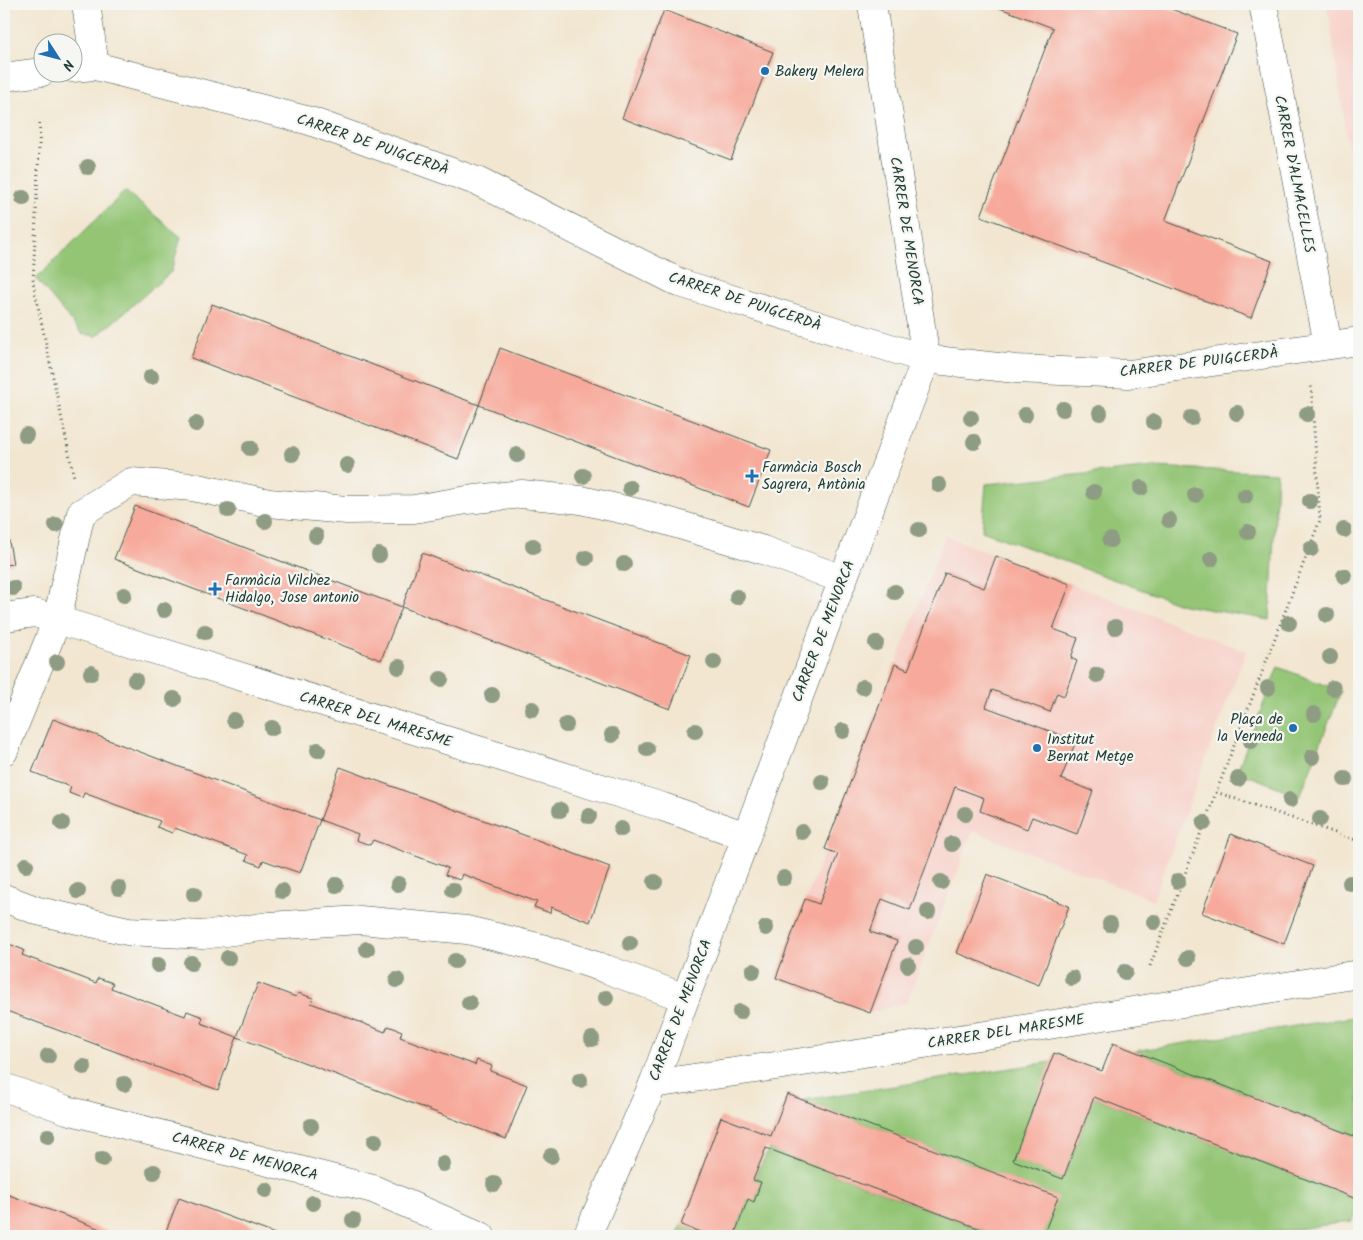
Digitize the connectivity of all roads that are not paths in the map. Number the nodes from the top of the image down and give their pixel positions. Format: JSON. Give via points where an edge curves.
{"nodes":[{"id":1,"x":86,"y":4,"type":"edge"},
{"id":2,"x":872,"y":4,"type":"edge"},
{"id":3,"x":1263,"y":4,"type":"edge"},
{"id":4,"x":84,"y":67,"type":"edge"},
{"id":5,"x":32,"y":73,"type":"edge"},
{"id":6,"x":4,"y":77,"type":"edge"},
{"id":7,"x":1359,"y":342,"type":"edge"},
{"id":8,"x":1328,"y":345,"type":"junction"},
{"id":9,"x":926,"y":359,"type":"junction"},
{"id":10,"x":842,"y":580,"type":"junction"},
{"id":11,"x":4,"y":617,"type":"edge"},
{"id":12,"x":57,"y":620,"type":"junction"},
{"id":13,"x":4,"y":751,"type":"edge"},
{"id":14,"x":746,"y":836,"type":"junction"},
{"id":15,"x":4,"y":898,"type":"edge"},
{"id":16,"x":1359,"y":974,"type":"edge"},
{"id":17,"x":685,"y":998,"type":"junction"},
{"id":18,"x":653,"y":1084,"type":"junction"},
{"id":19,"x":4,"y":1088,"type":"edge"},
{"id":20,"x":481,"y":1236,"type":"edge"},
{"id":21,"x":587,"y":1236,"type":"edge"}],
"edges":[{"from":1,"to":4,"type":"street"},
{"from":2,"to":9,"type":"street","name":"CARRER DE MENORCA"},
{"from":3,"to":8,"type":"street","name":"CARRER D'ALMACELLES"},
{"from":4,"to":9,"type":"street","name":"CARRER DE PUIGCERDÀ","via":[[318,124],[479,182],[680,283]]},
{"from":5,"to":6,"type":"street"},
{"from":7,"to":8,"type":"street","name":"CARRER DE PUIGCERDÀ"},
{"from":8,"to":9,"type":"street","name":"CARRER DE PUIGCERDÀ","via":[[1129,374],[1016,369]]},
{"from":9,"to":10,"type":"street","name":"CARRER DE MENORCA"},
{"from":10,"to":12,"type":"street","via":[[763,550],[647,515],[582,500],[522,494],[414,508],[347,510],[269,503],[194,487],[131,482],[81,513]]},
{"from":10,"to":14,"type":"street","name":"CARRER DE MENORCA"},
{"from":11,"to":12,"type":"street","name":"CARRER DEL MARESME","via":[[35,613]]},
{"from":12,"to":13,"type":"street"},
{"from":12,"to":14,"type":"street","name":"CARRER DEL MARESME","via":[[663,807]]},
{"from":14,"to":17,"type":"street","name":"CARRER DE MENORCA"},
{"from":15,"to":17,"type":"street","via":[[38,911],[128,931],[203,935],[270,926],[360,920],[467,930],[542,948]]},
{"from":16,"to":18,"type":"street","name":"CARRER DEL MARESME","via":[[999,1033]]},
{"from":17,"to":18,"type":"street","name":"CARRER DE MENORCA"},
{"from":18,"to":21,"type":"street","name":"CARRER DE MENORCA"},
{"from":19,"to":20,"type":"street","name":"CARRER DE MENORCA","via":[[67,1110],[373,1189]]}]}
